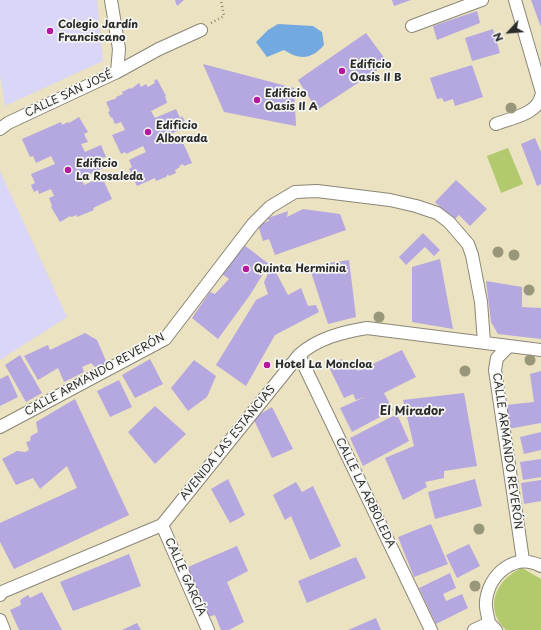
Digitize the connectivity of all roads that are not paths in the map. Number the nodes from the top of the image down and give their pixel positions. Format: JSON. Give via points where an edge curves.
{"nodes":[{"id":1,"x":111,"y":0,"type":"edge"},
{"id":2,"x":482,"y":0,"type":"edge"},
{"id":3,"x":515,"y":0,"type":"edge"},
{"id":4,"x":412,"y":26,"type":"dead end"},
{"id":5,"x":201,"y":30,"type":"road end"},
{"id":6,"x":118,"y":72,"type":"junction"},
{"id":7,"x":541,"y":90,"type":"edge"},
{"id":8,"x":541,"y":96,"type":"edge"},
{"id":9,"x":496,"y":124,"type":"dead end"},
{"id":10,"x":0,"y":129,"type":"edge"},
{"id":11,"x":484,"y":342,"type":"junction"},
{"id":12,"x":509,"y":346,"type":"junction"},
{"id":13,"x":541,"y":350,"type":"edge"},
{"id":14,"x":299,"y":355,"type":"junction"},
{"id":15,"x":0,"y":427,"type":"edge"},
{"id":16,"x":162,"y":525,"type":"junction"},
{"id":17,"x":523,"y":560,"type":"junction"},
{"id":18,"x":541,"y":566,"type":"edge"},
{"id":19,"x":0,"y":594,"type":"edge"},
{"id":20,"x":0,"y":620,"type":"edge"},
{"id":21,"x":492,"y":626,"type":"edge"},
{"id":22,"x":4,"y":630,"type":"edge"},
{"id":23,"x":208,"y":630,"type":"edge"},
{"id":24,"x":431,"y":630,"type":"edge"},
{"id":25,"x":474,"y":630,"type":"edge"}],
"edges":[{"from":1,"to":6,"type":"street","name":"CALLE SAN JOSÉ","via":[[119,50]]},
{"from":2,"to":4,"type":"street"},
{"from":3,"to":7,"type":"street"},
{"from":5,"to":6,"type":"street","via":[[159,49]]},
{"from":6,"to":10,"type":"street","name":"CALLE SAN JOSÉ"},
{"from":8,"to":9,"type":"street","via":[[533,110]]},
{"from":11,"to":12,"type":"street","name":"AVENIDA LAS ESTANCIAS"},
{"from":11,"to":14,"type":"street","name":"AVENIDA LAS ESTANCIAS","via":[[367,328],[336,335],[307,348]]},
{"from":11,"to":15,"type":"street","name":"CALLE ARMANDO REVERÓN","via":[[481,302],[472,255],[468,244],[449,222],[437,213],[390,200],[317,191],[295,192],[270,206],[253,224],[165,339]]},
{"from":12,"to":13,"type":"street","name":"AVENIDA LAS ESTANCIAS"},
{"from":12,"to":17,"type":"street","name":"CALLE ARMANDO REVERÓN","via":[[497,358],[495,370]]},
{"from":14,"to":16,"type":"street","name":"AVENIDA LAS ESTANCIAS"},
{"from":14,"to":24,"type":"street","name":"CALLE LA ARBOLEDA"},
{"from":16,"to":19,"type":"street","name":"AVENIDA LAS ESTANCIAS"},
{"from":16,"to":23,"type":"street","name":"CALLE GARCÍA"},
{"from":17,"to":18,"type":"street"},
{"from":17,"to":21,"type":"street","via":[[507,567],[495,578],[488,590],[485,603]]},
{"from":20,"to":22,"type":"street"},
{"from":21,"to":25,"type":"street"}]}
